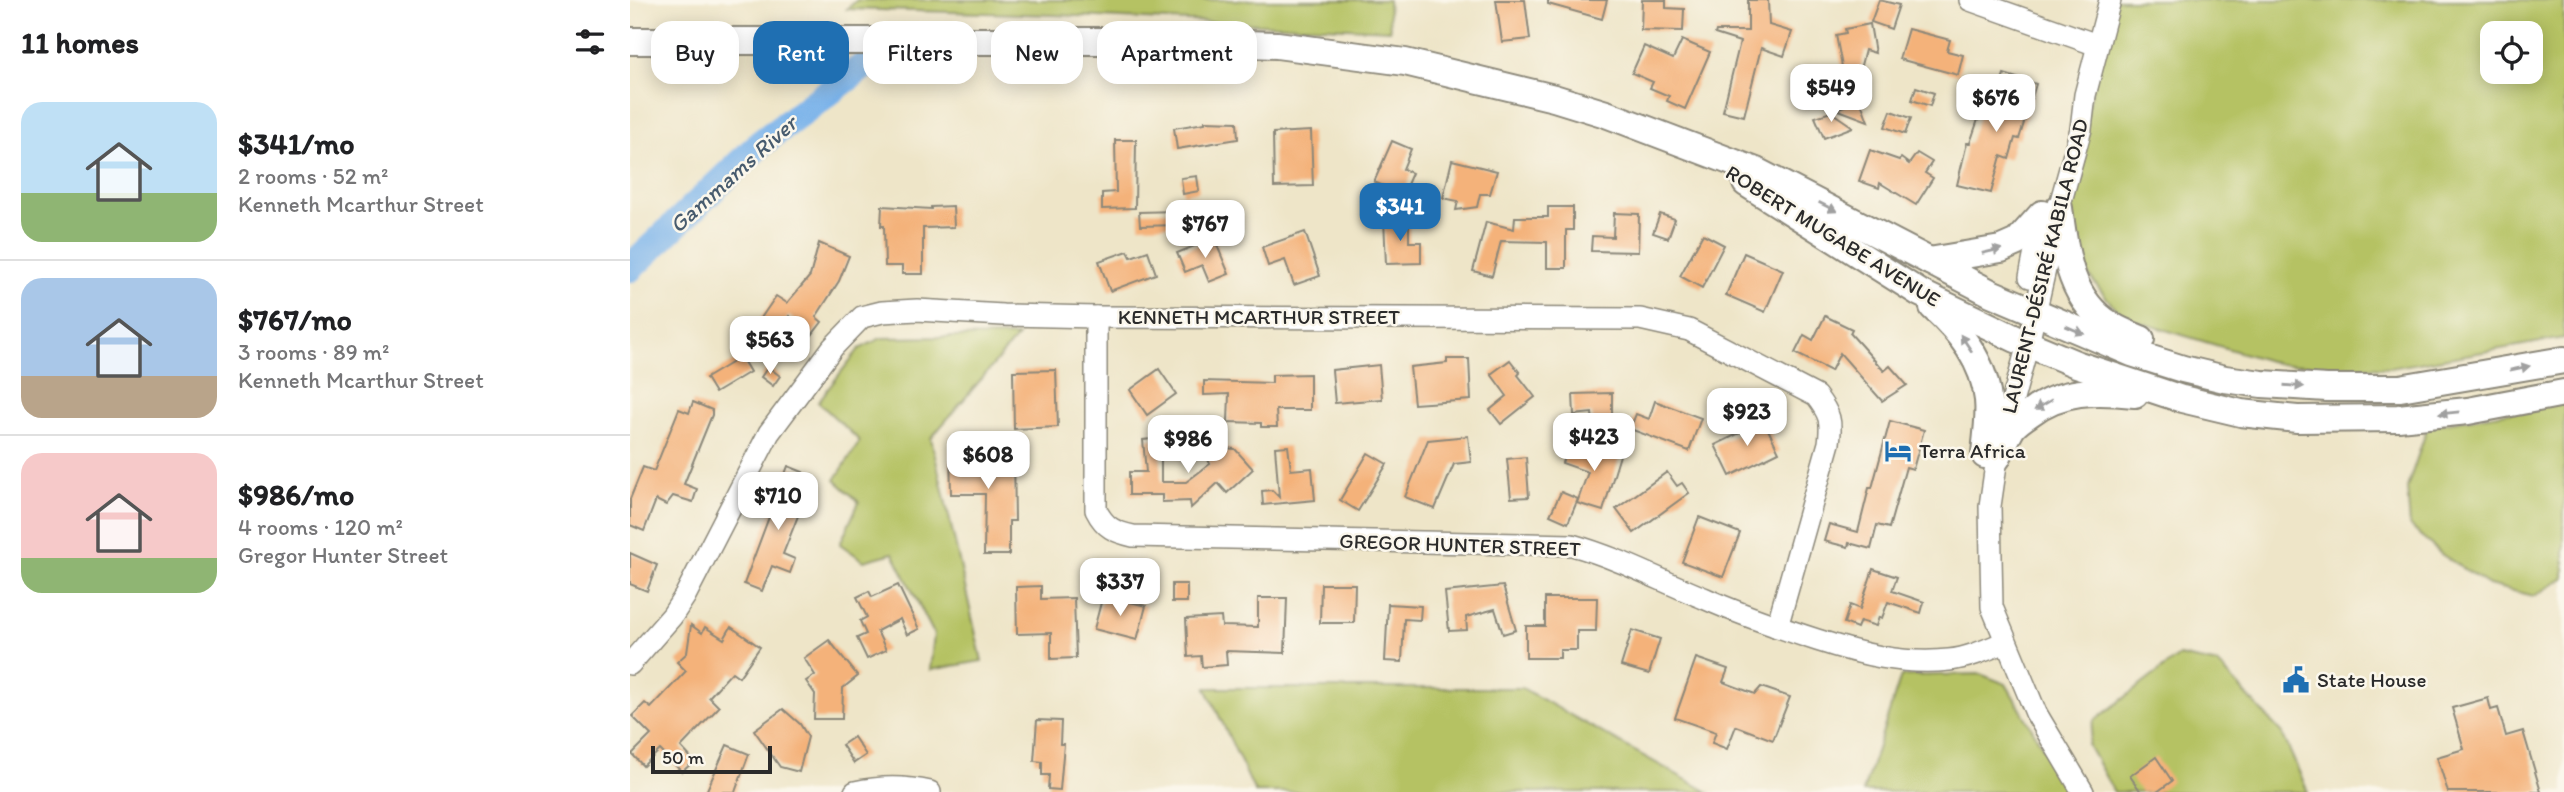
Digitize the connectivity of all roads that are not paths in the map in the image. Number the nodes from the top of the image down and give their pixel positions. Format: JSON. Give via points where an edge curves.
{"nodes":[{"id":1,"x":1970,"y":0,"type":"edge"},
{"id":2,"x":2110,"y":0,"type":"edge"},
{"id":3,"x":630,"y":41,"type":"edge"},
{"id":4,"x":2097,"y":45,"type":"junction"},
{"id":5,"x":1676,"y":140,"type":"junction"},
{"id":6,"x":2050,"y":211,"type":"junction"},
{"id":7,"x":1929,"y":261,"type":"junction"},
{"id":8,"x":1920,"y":293,"type":"junction"},
{"id":9,"x":2030,"y":310,"type":"junction"},
{"id":10,"x":1096,"y":317,"type":"junction"},
{"id":11,"x":2022,"y":342,"type":"junction"},
{"id":12,"x":2564,"y":360,"type":"edge"},
{"id":13,"x":2262,"y":384,"type":"junction"},
{"id":14,"x":2564,"y":393,"type":"edge"},
{"id":15,"x":2182,"y":399,"type":"junction"},
{"id":16,"x":1991,"y":457,"type":"junction"},
{"id":17,"x":1777,"y":627,"type":"junction"},
{"id":18,"x":2005,"y":642,"type":"junction"},
{"id":19,"x":630,"y":664,"type":"edge"},
{"id":20,"x":855,"y":792,"type":"edge"},
{"id":21,"x":930,"y":792,"type":"edge"},
{"id":22,"x":2083,"y":792,"type":"edge"}],
"edges":[{"from":1,"to":4,"type":"street"},
{"from":2,"to":4,"type":"street","name":"LAURENT-DÉSIRÉ KABILA ROAD"},
{"from":3,"to":5,"type":"main road","name":"ROBERT MUGABE AVENUE","via":[[1277,45],[1405,62],[1477,78],[1580,106]]},
{"from":4,"to":6,"type":"street","name":"LAURENT-DÉSIRÉ KABILA ROAD","via":[[2081,129]]},
{"from":5,"to":7,"type":"main road","name":"ROBERT MUGABE AVENUE","one_way":true,"via":[[1756,171]]},
{"from":5,"to":8,"type":"main road","name":"ROBERT MUGABE AVENUE"},
{"from":7,"to":6,"type":"main road","one_way":true,"via":[[2001,249],[2017,242]]},
{"from":6,"to":9,"type":"street","name":"LAURENT-DÉSIRÉ KABILA ROAD"},
{"from":6,"to":13,"type":"main road","via":[[2069,269],[2094,312],[2110,325],[2166,351]]},
{"from":7,"to":9,"type":"main road","name":"ROBERT MUGABE AVENUE"},
{"from":8,"to":11,"type":"main road","name":"ROBERT MUGABE AVENUE"},
{"from":16,"to":8,"type":"main road","one_way":true,"via":[[1988,401],[1981,372],[1956,329]]},
{"from":9,"to":11,"type":"street","name":"LAURENT-DÉSIRÉ KABILA ROAD"},
{"from":9,"to":13,"type":"main road","name":"ROBERT MUGABE AVENUE","one_way":true,"via":[[2132,353],[2225,379]]},
{"from":10,"to":17,"type":"street","name":"GREGOR HUNTER STREET","via":[[1096,510],[1103,524],[1116,533],[1572,545],[1608,554]]},
{"from":10,"to":17,"type":"street","name":"KENNETH MCARTHUR STREET","via":[[1640,319],[1689,330],[1816,396],[1831,425]]},
{"from":10,"to":19,"type":"street","name":"KENNETH MCARTHUR STREET","via":[[917,310],[862,317],[833,347],[769,433],[685,597]]},
{"from":11,"to":15,"type":"main road","name":"ROBERT MUGABE AVENUE"},
{"from":11,"to":16,"type":"street","name":"LAURENT-DÉSIRÉ KABILA ROAD"},
{"from":13,"to":12,"type":"main road","name":"ROBERT MUGABE AVENUE","one_way":true,"via":[[2400,388]]},
{"from":14,"to":15,"type":"main road","name":"ROBERT MUGABE AVENUE","one_way":true,"via":[[2468,411],[2398,418],[2297,419],[2241,413]]},
{"from":15,"to":16,"type":"main road","one_way":true,"via":[[2109,391],[2056,397],[2014,426]]},
{"from":16,"to":18,"type":"street","name":"LAURENT-DÉSIRÉ KABILA ROAD","via":[[1992,607]]},
{"from":17,"to":18,"type":"street","name":"GREGOR HUNTER STREET","via":[[1866,656],[1919,662],[1951,660]]},
{"from":18,"to":22,"type":"street","name":"LAURENT-DÉSIRÉ KABILA ROAD","via":[[2036,713]]},
{"from":20,"to":21,"type":"street","via":[[878,787]]}]}
